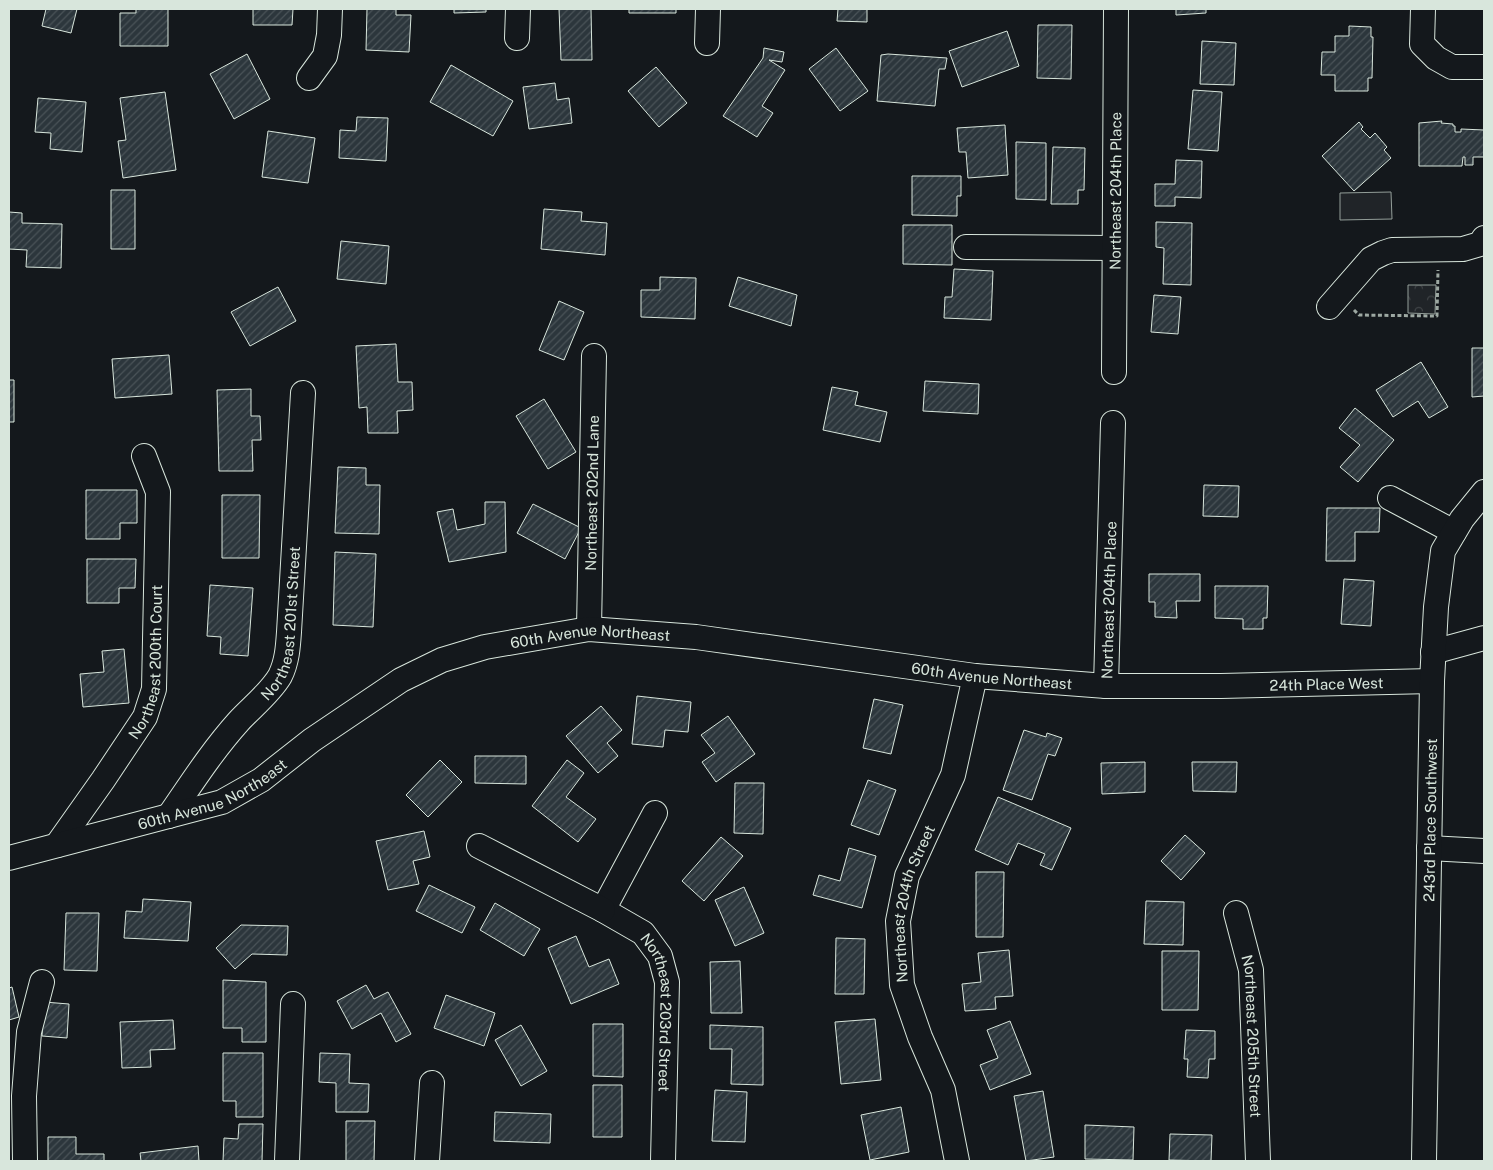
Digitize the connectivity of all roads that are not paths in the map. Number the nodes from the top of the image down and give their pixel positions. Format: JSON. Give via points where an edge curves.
{"nodes":[{"id":1,"x":330,"y":9,"type":"edge"},
{"id":2,"x":518,"y":9,"type":"edge"},
{"id":3,"x":708,"y":9,"type":"edge"},
{"id":4,"x":1116,"y":9,"type":"edge"},
{"id":5,"x":1423,"y":9,"type":"edge"},
{"id":6,"x":517,"y":38,"type":"dead end"},
{"id":7,"x":707,"y":43,"type":"dead end"},
{"id":8,"x":1484,"y":67,"type":"edge"},
{"id":9,"x":309,"y":78,"type":"dead end"},
{"id":10,"x":1484,"y":238,"type":"edge"},
{"id":11,"x":966,"y":247,"type":"dead end"},
{"id":12,"x":1114,"y":248,"type":"junction"},
{"id":13,"x":1334,"y":301,"type":"road end"},
{"id":14,"x":594,"y":356,"type":"dead end"},
{"id":15,"x":1114,"y":372,"type":"dead end"},
{"id":16,"x":303,"y":393,"type":"dead end"},
{"id":17,"x":1113,"y":423,"type":"dead end"},
{"id":18,"x":144,"y":456,"type":"dead end"},
{"id":19,"x":1484,"y":492,"type":"edge"},
{"id":20,"x":1390,"y":498,"type":"dead end"},
{"id":21,"x":1454,"y":532,"type":"junction"},
{"id":22,"x":589,"y":630,"type":"junction"},
{"id":23,"x":1484,"y":638,"type":"edge"},
{"id":24,"x":1433,"y":652,"type":"junction"},
{"id":25,"x":975,"y":676,"type":"junction"},
{"id":26,"x":1432,"y":681,"type":"junction"},
{"id":27,"x":1106,"y":686,"type":"junction"},
{"id":28,"x":1221,"y":686,"type":"joint"},
{"id":29,"x":655,"y":813,"type":"dead end"},
{"id":30,"x":169,"y":816,"type":"junction"},
{"id":31,"x":57,"y":845,"type":"junction"},
{"id":32,"x":479,"y":846,"type":"dead end"},
{"id":33,"x":1429,"y":848,"type":"junction"},
{"id":34,"x":1484,"y":851,"type":"edge"},
{"id":35,"x":9,"y":858,"type":"edge"},
{"id":36,"x":603,"y":910,"type":"junction"},
{"id":37,"x":1236,"y":913,"type":"dead end"},
{"id":38,"x":42,"y":982,"type":"dead end"},
{"id":39,"x":293,"y":1004,"type":"dead end"},
{"id":40,"x":432,"y":1083,"type":"dead end"},
{"id":41,"x":19,"y":1152,"type":"edge"},
{"id":42,"x":287,"y":1161,"type":"edge"},
{"id":43,"x":427,"y":1161,"type":"edge"},
{"id":44,"x":663,"y":1161,"type":"edge"},
{"id":45,"x":957,"y":1161,"type":"edge"},
{"id":46,"x":1258,"y":1161,"type":"edge"},
{"id":47,"x":1424,"y":1161,"type":"edge"}],
"edges":[{"from":1,"to":9,"type":"street","via":[[330,35],[325,56]]},
{"from":2,"to":6,"type":"street"},
{"from":3,"to":7,"type":"street"},
{"from":4,"to":12,"type":"street","name":"Northeast 204th Place"},
{"from":5,"to":8,"type":"street","via":[[1422,44],[1436,58],[1452,67]]},
{"from":10,"to":13,"type":"street","via":[[1480,244],[1463,249],[1392,250],[1371,258]]},
{"from":11,"to":12,"type":"street"},
{"from":12,"to":15,"type":"street","name":"Northeast 204th Place"},
{"from":14,"to":22,"type":"street","name":"Northeast 202nd Lane"},
{"from":16,"to":30,"type":"street","name":"Northeast 201st Street","via":[[286,661],[279,678],[206,762]]},
{"from":17,"to":27,"type":"street","name":"Northeast 204th Place"},
{"from":18,"to":31,"type":"street","name":"Northeast 200th Court","via":[[158,492],[154,689],[146,717]]},
{"from":19,"to":21,"type":"street","name":"243rd Place Southwest"},
{"from":20,"to":21,"type":"street"},
{"from":21,"to":24,"type":"street","name":"243rd Place Southwest","via":[[1443,551]]},
{"from":22,"to":25,"type":"street","name":"60th Avenue Northeast","via":[[696,636]]},
{"from":22,"to":30,"type":"street","name":"60th Avenue Northeast","via":[[485,646],[442,660],[401,680],[312,740],[261,780],[222,802]]},
{"from":23,"to":24,"type":"street"},
{"from":24,"to":26,"type":"street","name":"243rd Place Southwest"},
{"from":25,"to":27,"type":"street","name":"60th Avenue Northeast"},
{"from":25,"to":45,"type":"street","name":"Northeast 204th Street","via":[[953,776],[907,876],[898,921],[902,985],[943,1090]]},
{"from":26,"to":28,"type":"street","name":"24th Place West"},
{"from":26,"to":33,"type":"street","name":"243rd Place Southwest"},
{"from":27,"to":28,"type":"street","name":"60th Avenue Northeast"},
{"from":29,"to":36,"type":"street"},
{"from":30,"to":31,"type":"street","name":"60th Avenue Northeast"},
{"from":31,"to":35,"type":"street","name":"60th Avenue Northeast"},
{"from":32,"to":36,"type":"street","name":"Northeast 203rd Street"},
{"from":33,"to":34,"type":"street"},
{"from":33,"to":47,"type":"street","name":"243rd Place Southwest"},
{"from":36,"to":44,"type":"street","name":"Northeast 203rd Street","via":[[643,933],[660,956],[667,982]]},
{"from":37,"to":46,"type":"street","name":"Northeast 205th Street","via":[[1251,970]]},
{"from":38,"to":41,"type":"street","via":[[29,1032]]},
{"from":39,"to":42,"type":"street"},
{"from":40,"to":43,"type":"street"}]}
